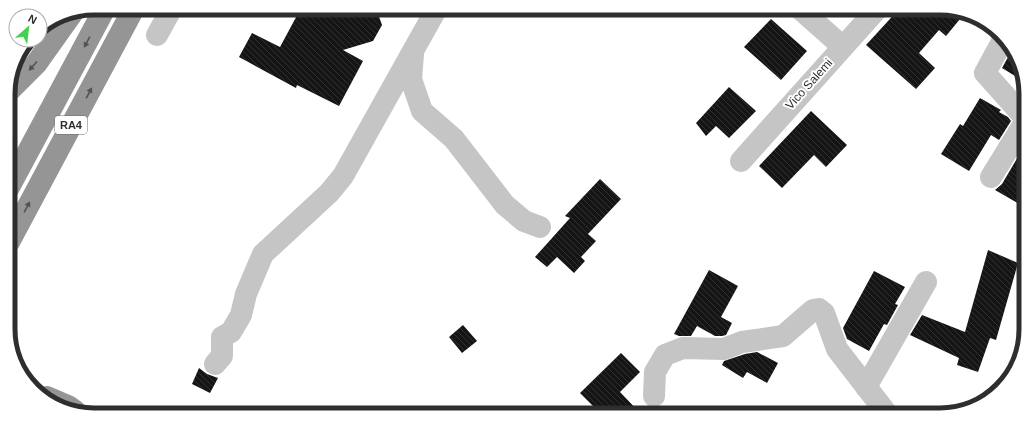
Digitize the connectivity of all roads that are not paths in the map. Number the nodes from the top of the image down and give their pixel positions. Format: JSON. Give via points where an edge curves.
{"nodes":[{"id":1,"x":101,"y":15,"type":"edge"},
{"id":2,"x":130,"y":15,"type":"edge"},
{"id":3,"x":168,"y":15,"type":"edge"},
{"id":4,"x":433,"y":15,"type":"edge"},
{"id":5,"x":807,"y":15,"type":"edge"},
{"id":6,"x":872,"y":15,"type":"edge"},
{"id":7,"x":67,"y":20,"type":"edge"},
{"id":8,"x":157,"y":35,"type":"dead end"},
{"id":9,"x":1001,"y":44,"type":"edge"},
{"id":10,"x":843,"y":47,"type":"junction"},
{"id":11,"x":413,"y":51,"type":"junction"},
{"id":12,"x":16,"y":84,"type":"edge"},
{"id":13,"x":1019,"y":111,"type":"edge"},
{"id":14,"x":1019,"y":132,"type":"edge"},
{"id":15,"x":741,"y":161,"type":"dead end"},
{"id":16,"x":15,"y":176,"type":"edge"},
{"id":17,"x":991,"y":177,"type":"dead end"},
{"id":18,"x":540,"y":227,"type":"dead end"},
{"id":19,"x":15,"y":229,"type":"edge"},
{"id":20,"x":926,"y":282,"type":"dead end"},
{"id":21,"x":215,"y":364,"type":"dead end"},
{"id":22,"x":866,"y":387,"type":"junction"},
{"id":23,"x":654,"y":396,"type":"dead end"},
{"id":24,"x":882,"y":408,"type":"edge"}],
"edges":[{"from":1,"to":16,"type":"highway","number":"RA4","one_way":true},
{"from":19,"to":2,"type":"highway","number":"RA4","one_way":true},
{"from":3,"to":8,"type":"street"},
{"from":4,"to":11,"type":"street"},
{"from":5,"to":10,"type":"street"},
{"from":6,"to":10,"type":"street","name":"Vico Salemi"},
{"from":7,"to":12,"type":"highway","one_way":true,"via":[[36,64]]},
{"from":9,"to":13,"type":"street","via":[[985,73]]},
{"from":10,"to":15,"type":"street","name":"Vico Salemi"},
{"from":11,"to":18,"type":"street","via":[[411,79],[422,110],[454,140],[505,205],[524,221]]},
{"from":11,"to":21,"type":"street","via":[[343,176],[329,193],[263,254],[246,294],[241,315],[231,332],[222,337],[222,356]]},
{"from":14,"to":17,"type":"street"},
{"from":20,"to":22,"type":"street"},
{"from":22,"to":23,"type":"street","via":[[837,349],[824,313],[819,309],[813,310],[783,336],[742,342],[724,349],[683,348],[665,355],[655,372]]},
{"from":22,"to":24,"type":"street"}]}
